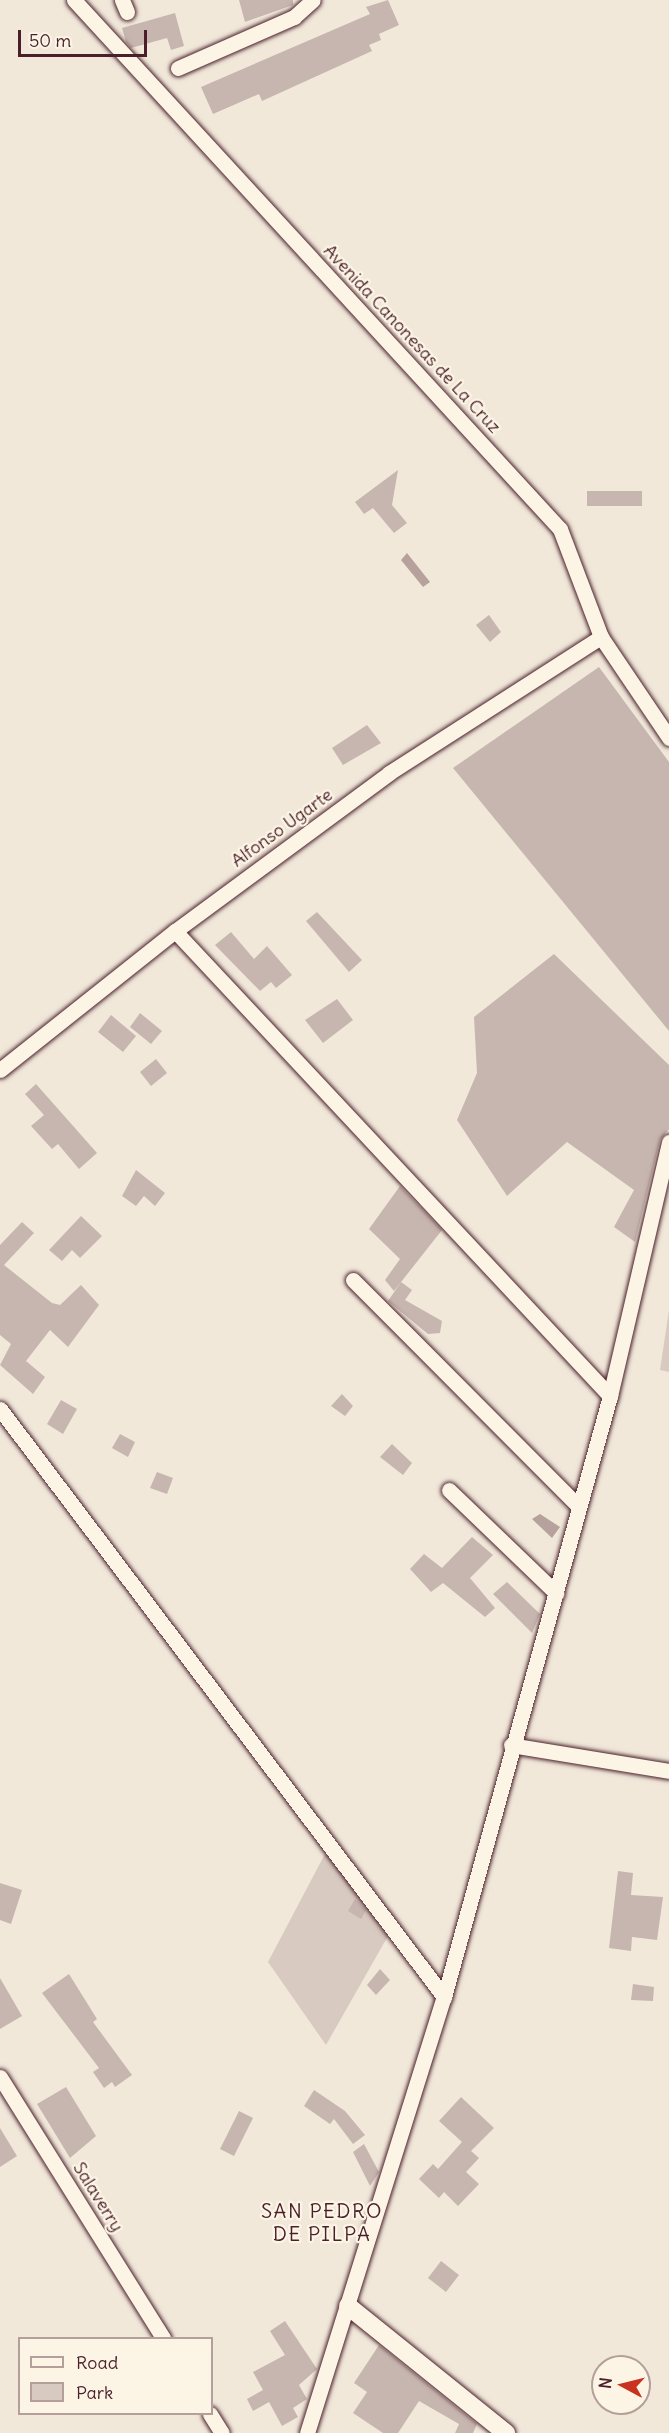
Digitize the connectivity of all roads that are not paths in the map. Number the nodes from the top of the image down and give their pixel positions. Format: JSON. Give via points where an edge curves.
{"nodes":[{"id":1,"x":74,"y":0,"type":"edge"},
{"id":2,"x":313,"y":0,"type":"edge"},
{"id":3,"x":178,"y":68,"type":"dead end"},
{"id":4,"x":601,"y":637,"type":"junction"},
{"id":5,"x":669,"y":738,"type":"edge"},
{"id":6,"x":175,"y":931,"type":"junction"},
{"id":7,"x":0,"y":1070,"type":"edge"},
{"id":8,"x":669,"y":1142,"type":"edge"},
{"id":9,"x":353,"y":1280,"type":"dead end"},
{"id":10,"x":610,"y":1396,"type":"junction"},
{"id":11,"x":0,"y":1409,"type":"edge"},
{"id":12,"x":449,"y":1490,"type":"dead end"},
{"id":13,"x":578,"y":1506,"type":"junction"},
{"id":14,"x":556,"y":1593,"type":"junction"},
{"id":15,"x":511,"y":1744,"type":"junction"},
{"id":16,"x":669,"y":1771,"type":"edge"},
{"id":17,"x":444,"y":1997,"type":"junction"},
{"id":18,"x":0,"y":2077,"type":"edge"},
{"id":19,"x":348,"y":2306,"type":"junction"},
{"id":20,"x":162,"y":2337,"type":"edge"},
{"id":21,"x":211,"y":2415,"type":"edge"},
{"id":22,"x":222,"y":2433,"type":"edge"},
{"id":23,"x":307,"y":2433,"type":"edge"},
{"id":24,"x":506,"y":2433,"type":"edge"}],
"edges":[{"from":1,"to":4,"type":"street","name":"Avenida Canonesas de La Cruz","via":[[560,529]]},
{"from":2,"to":3,"type":"street","via":[[294,17]]},
{"from":4,"to":5,"type":"street","name":"Avenida Canonesas de La Cruz"},
{"from":4,"to":6,"type":"street","name":"Alfonso Ugarte","via":[[389,773]]},
{"from":6,"to":7,"type":"street","name":"Alfonso Ugarte"},
{"from":6,"to":10,"type":"street"},
{"from":8,"to":10,"type":"street"},
{"from":9,"to":13,"type":"street"},
{"from":10,"to":13,"type":"street"},
{"from":11,"to":17,"type":"street"},
{"from":12,"to":14,"type":"street"},
{"from":13,"to":14,"type":"street"},
{"from":14,"to":15,"type":"street"},
{"from":15,"to":16,"type":"street"},
{"from":15,"to":17,"type":"street"},
{"from":17,"to":19,"type":"street"},
{"from":18,"to":20,"type":"street","name":"Salaverry"},
{"from":19,"to":23,"type":"street"},
{"from":19,"to":24,"type":"street"},
{"from":21,"to":22,"type":"street"}]}
